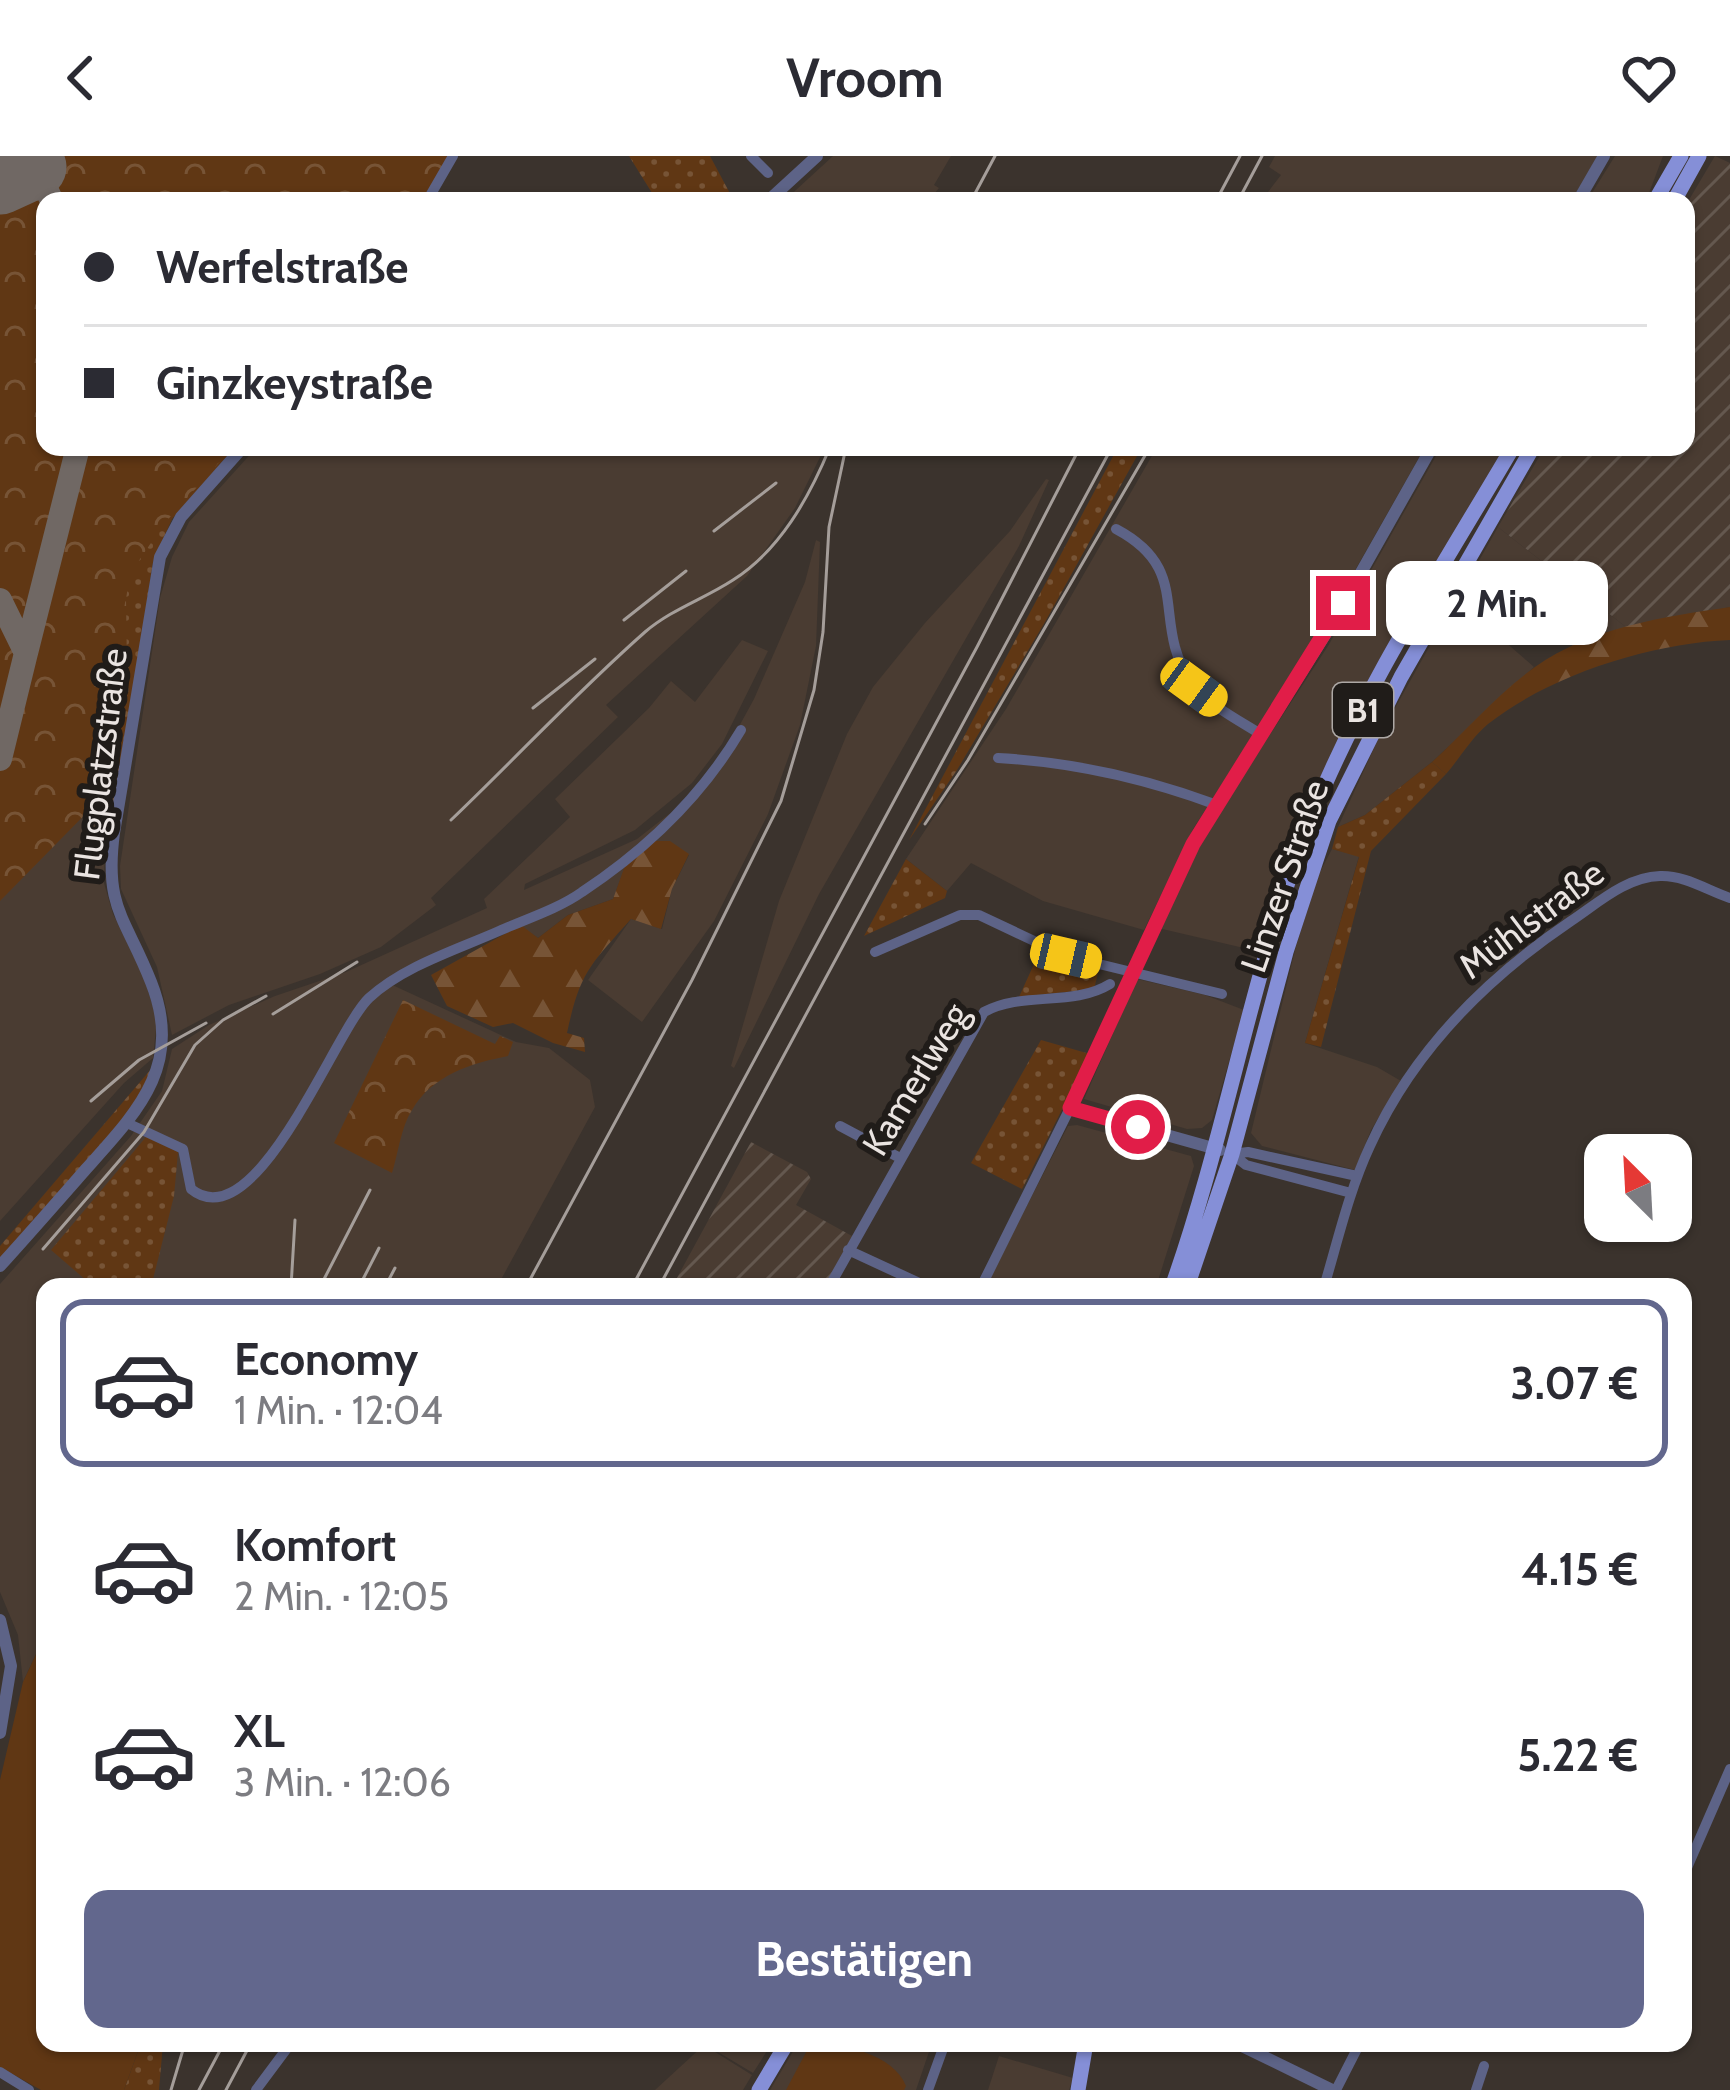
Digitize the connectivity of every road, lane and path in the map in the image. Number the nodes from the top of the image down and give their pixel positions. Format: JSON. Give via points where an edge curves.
{"nodes":[{"id":1,"x":453,"y":156,"type":"edge"},
{"id":2,"x":751,"y":156,"type":"edge"},
{"id":3,"x":817,"y":156,"type":"edge"},
{"id":4,"x":1604,"y":156,"type":"edge"},
{"id":5,"x":1681,"y":156,"type":"edge"},
{"id":6,"x":1700,"y":156,"type":"edge"},
{"id":7,"x":768,"y":173,"type":"dead end"},
{"id":8,"x":432,"y":192,"type":"edge"},
{"id":9,"x":778,"y":192,"type":"edge"},
{"id":10,"x":1583,"y":192,"type":"edge"},
{"id":11,"x":1660,"y":192,"type":"edge"},
{"id":12,"x":1680,"y":192,"type":"edge"},
{"id":13,"x":235,"y":456,"type":"edge"},
{"id":14,"x":1427,"y":456,"type":"edge"},
{"id":15,"x":1508,"y":456,"type":"edge"},
{"id":16,"x":1528,"y":456,"type":"edge"},
{"id":17,"x":1116,"y":529,"type":"dead end"},
{"id":18,"x":741,"y":730,"type":"dead end"},
{"id":19,"x":1262,"y":734,"type":"junction"},
{"id":20,"x":998,"y":758,"type":"dead end"},
{"id":21,"x":1217,"y":805,"type":"junction"},
{"id":22,"x":1730,"y":898,"type":"edge"},
{"id":23,"x":875,"y":952,"type":"dead end"},
{"id":24,"x":1133,"y":972,"type":"junction"},
{"id":25,"x":1110,"y":984,"type":"dead end"},
{"id":26,"x":1222,"y":994,"type":"dead end"},
{"id":27,"x":1070,"y":1108,"type":"junction"},
{"id":28,"x":128,"y":1123,"type":"junction"},
{"id":29,"x":840,"y":1126,"type":"dead end"},
{"id":30,"x":1224,"y":1151,"type":"junction"},
{"id":31,"x":900,"y":1158,"type":"junction"},
{"id":32,"x":1357,"y":1176,"type":"junction"},
{"id":33,"x":1352,"y":1193,"type":"junction"},
{"id":34,"x":848,"y":1250,"type":"junction"},
{"id":35,"x":0,"y":1266,"type":"edge"},
{"id":36,"x":834,"y":1278,"type":"edge"},
{"id":37,"x":909,"y":1278,"type":"edge"},
{"id":38,"x":985,"y":1278,"type":"edge"},
{"id":39,"x":1175,"y":1278,"type":"edge"},
{"id":40,"x":1189,"y":1278,"type":"edge"},
{"id":41,"x":1327,"y":1278,"type":"edge"},
{"id":42,"x":0,"y":1620,"type":"edge"},
{"id":43,"x":0,"y":1733,"type":"edge"},
{"id":44,"x":1730,"y":1769,"type":"edge"},
{"id":45,"x":1692,"y":1856,"type":"edge"},
{"id":46,"x":284,"y":2052,"type":"edge"},
{"id":47,"x":782,"y":2052,"type":"edge"},
{"id":48,"x":942,"y":2052,"type":"edge"},
{"id":49,"x":1084,"y":2052,"type":"edge"},
{"id":50,"x":1269,"y":2052,"type":"edge"},
{"id":51,"x":1355,"y":2052,"type":"edge"},
{"id":52,"x":1484,"y":2066,"type":"dead end"},
{"id":53,"x":0,"y":2072,"type":"edge"},
{"id":54,"x":29,"y":2090,"type":"edge"},
{"id":55,"x":256,"y":2090,"type":"edge"},
{"id":56,"x":759,"y":2090,"type":"edge"},
{"id":57,"x":928,"y":2090,"type":"edge"},
{"id":58,"x":1078,"y":2090,"type":"edge"},
{"id":59,"x":1334,"y":2090,"type":"edge"},
{"id":60,"x":1476,"y":2090,"type":"edge"}],
"edges":[{"from":1,"to":8,"type":"street"},
{"from":2,"to":7,"type":"street"},
{"from":3,"to":9,"type":"street"},
{"from":4,"to":10,"type":"street"},
{"from":5,"to":11,"type":"main road"},
{"from":6,"to":12,"type":"main road"},
{"from":13,"to":28,"type":"street","name":"Flugplatzstraße","via":[[181,517],[154,582],[110,883],[158,1003],[162,1046],[149,1093]]},
{"from":14,"to":19,"type":"street"},
{"from":15,"to":30,"type":"main road","name":"Linzer Straße","number":"B1","via":[[1313,814],[1271,939]]},
{"from":16,"to":30,"type":"main road","name":"Linzer Straße","number":"B1","via":[[1334,808]]},
{"from":17,"to":19,"type":"street","via":[[1144,544],[1164,575],[1170,631],[1194,687]]},
{"from":18,"to":28,"type":"street","via":[[660,832],[580,894],[415,968],[366,1001],[267,1162],[221,1197],[191,1189],[183,1149]]},
{"from":19,"to":21,"type":"street"},
{"from":20,"to":21,"type":"street","via":[[1048,760]]},
{"from":21,"to":24,"type":"street"},
{"from":22,"to":32,"type":"street","name":"Mühlstraße","via":[[1680,878],[1649,877],[1541,941],[1442,1032],[1383,1120]]},
{"from":23,"to":24,"type":"street","via":[[960,915],[979,915],[1066,956]]},
{"from":24,"to":26,"type":"street"},
{"from":24,"to":27,"type":"street"},
{"from":25,"to":31,"type":"street","name":"Kamerlweg","via":[[984,1012]]},
{"from":27,"to":30,"type":"street"},
{"from":27,"to":38,"type":"street"},
{"from":28,"to":35,"type":"street","name":"Flugplatzstraße"},
{"from":29,"to":31,"type":"street"},
{"from":30,"to":32,"type":"street"},
{"from":30,"to":33,"type":"street","via":[[1246,1165]]},
{"from":30,"to":39,"type":"main road","name":"Linzer Straße","number":"B1"},
{"from":30,"to":40,"type":"main road","name":"Linzer Straße","number":"B1"},
{"from":31,"to":34,"type":"street","name":"Kamerlweg"},
{"from":32,"to":33,"type":"street","name":"Mühlstraße"},
{"from":33,"to":41,"type":"street","name":"Mühlstraße"},
{"from":34,"to":36,"type":"street","name":"Kamerlweg"},
{"from":34,"to":37,"type":"street"},
{"from":42,"to":43,"type":"street","via":[[11,1666]]},
{"from":44,"to":45,"type":"street"},
{"from":46,"to":55,"type":"street"},
{"from":47,"to":56,"type":"main road"},
{"from":48,"to":57,"type":"street"},
{"from":49,"to":58,"type":"main road"},
{"from":50,"to":59,"type":"street"},
{"from":51,"to":59,"type":"street"},
{"from":52,"to":60,"type":"street"},
{"from":53,"to":54,"type":"street"}]}
